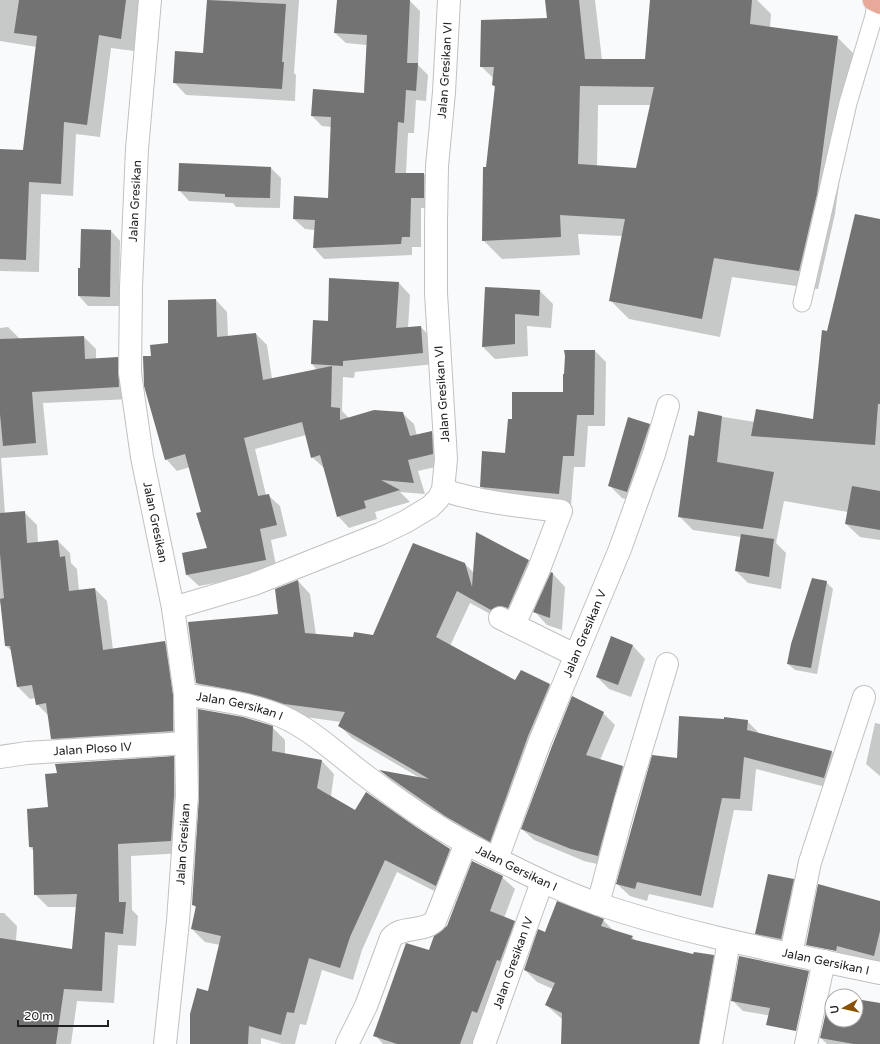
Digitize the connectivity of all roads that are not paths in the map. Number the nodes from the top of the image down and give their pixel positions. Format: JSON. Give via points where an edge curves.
{"nodes":[{"id":1,"x":150,"y":0,"type":"edge"},
{"id":2,"x":449,"y":0,"type":"edge"},
{"id":3,"x":876,"y":1,"type":"edge"},
{"id":4,"x":802,"y":303,"type":"dead end"},
{"id":5,"x":668,"y":406,"type":"dead end"},
{"id":6,"x":443,"y":490,"type":"junction"},
{"id":7,"x":173,"y":608,"type":"junction"},
{"id":8,"x":574,"y":655,"type":"junction"},
{"id":9,"x":667,"y":664,"type":"dead end"},
{"id":10,"x":184,"y":694,"type":"junction"},
{"id":11,"x":864,"y":697,"type":"dead end"},
{"id":12,"x":186,"y":743,"type":"junction"},
{"id":13,"x":0,"y":757,"type":"edge"},
{"id":14,"x":466,"y":843,"type":"junction"},
{"id":15,"x":497,"y":859,"type":"junction"},
{"id":16,"x":542,"y":882,"type":"junction"},
{"id":17,"x":598,"y":904,"type":"junction"},
{"id":18,"x":729,"y":940,"type":"junction"},
{"id":19,"x":791,"y":954,"type":"junction"},
{"id":20,"x":824,"y":961,"type":"junction"},
{"id":21,"x":880,"y":973,"type":"edge"},
{"id":22,"x":164,"y":1044,"type":"edge"},
{"id":23,"x":347,"y":1044,"type":"edge"},
{"id":24,"x":484,"y":1044,"type":"edge"},
{"id":25,"x":711,"y":1044,"type":"edge"},
{"id":26,"x":806,"y":1044,"type":"edge"}],
"edges":[{"from":1,"to":7,"type":"street","name":"Jalan Gresikan","via":[[137,149],[130,373],[142,458]]},
{"from":2,"to":6,"type":"street","name":"Jalan Gresikan VI","via":[[437,166],[436,222],[436,293],[446,459]]},
{"from":3,"to":4,"type":"lane","via":[[874,16],[848,104]]},
{"from":5,"to":8,"type":"street","name":"Jalan Gresikan V","via":[[623,542]]},
{"from":6,"to":7,"type":"street","via":[[430,507],[380,534],[254,584]]},
{"from":6,"to":8,"type":"street","via":[[494,504],[561,511],[539,569],[507,621]]},
{"from":7,"to":10,"type":"street","name":"Jalan Gresikan"},
{"from":8,"to":15,"type":"street","name":"Jalan Gresikan V"},
{"from":9,"to":17,"type":"street"},
{"from":10,"to":12,"type":"street","name":"Jalan Gresikan"},
{"from":10,"to":14,"type":"street","name":"Jalan Gersikan I","via":[[257,708],[282,717],[331,748],[426,820]]},
{"from":11,"to":19,"type":"street","via":[[810,862]]},
{"from":12,"to":13,"type":"street","name":"Jalan Ploso IV"},
{"from":12,"to":22,"type":"street","name":"Jalan Gresikan","via":[[187,795]]},
{"from":14,"to":15,"type":"street","name":"Jalan Gersikan I"},
{"from":14,"to":23,"type":"street","via":[[435,921],[427,927],[400,931],[391,938],[366,1006]]},
{"from":15,"to":16,"type":"street","name":"Jalan Gersikan I"},
{"from":16,"to":17,"type":"street","name":"Jalan Gersikan I"},
{"from":16,"to":24,"type":"street","name":"Jalan Gresikan IV"},
{"from":17,"to":18,"type":"street","name":"Jalan Gersikan I"},
{"from":18,"to":19,"type":"street","name":"Jalan Gersikan I"},
{"from":18,"to":25,"type":"street"},
{"from":19,"to":20,"type":"street","name":"Jalan Gersikan I"},
{"from":20,"to":21,"type":"street","name":"Jalan Gersikan I"},
{"from":20,"to":26,"type":"street"}]}
